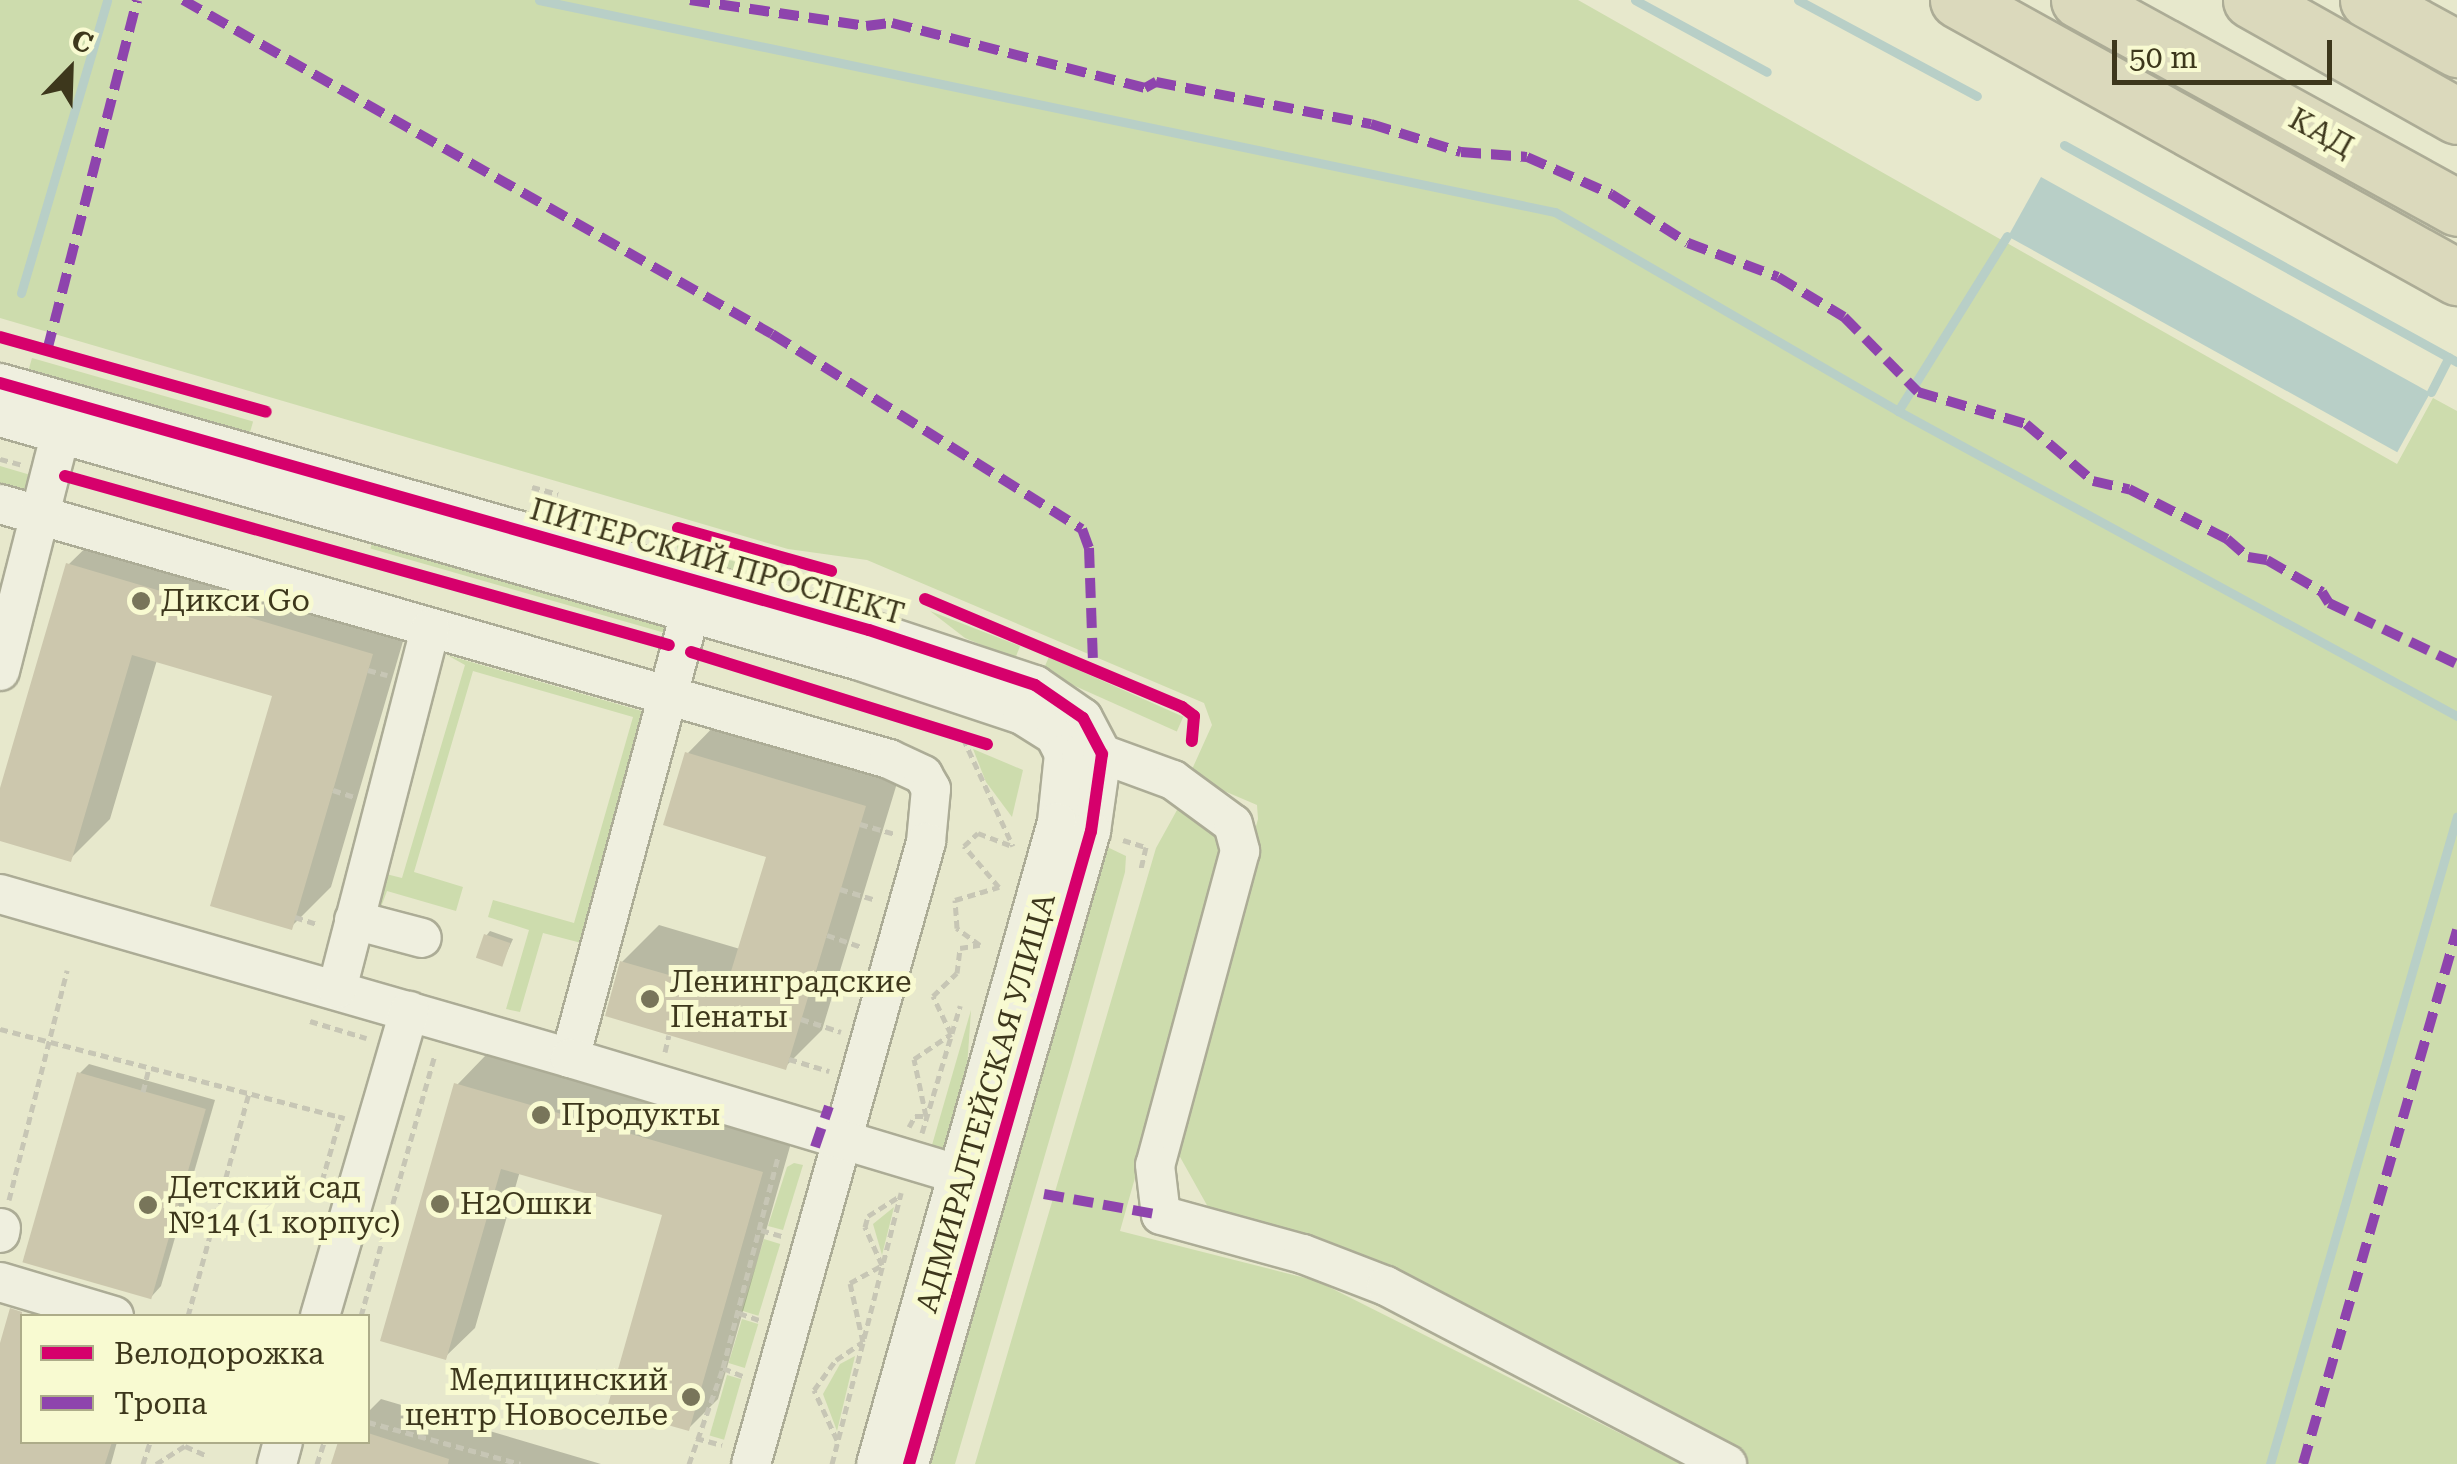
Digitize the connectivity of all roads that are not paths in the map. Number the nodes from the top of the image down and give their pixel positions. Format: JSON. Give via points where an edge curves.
{"nodes":[{"id":1,"x":1958,"y":0,"type":"edge"},
{"id":2,"x":2079,"y":0,"type":"edge"},
{"id":3,"x":2251,"y":0,"type":"edge"},
{"id":4,"x":2368,"y":0,"type":"edge"},
{"id":5,"x":2132,"y":29,"type":"junction"},
{"id":6,"x":2457,"y":49,"type":"edge"},
{"id":7,"x":2457,"y":116,"type":"edge"},
{"id":8,"x":2457,"y":208,"type":"edge"},
{"id":9,"x":2457,"y":258,"type":"edge"},
{"id":10,"x":2457,"y":277,"type":"edge"},
{"id":11,"x":0,"y":383,"type":"edge"},
{"id":12,"x":0,"y":417,"type":"edge"},
{"id":13,"x":64,"y":418,"type":"junction"},
{"id":14,"x":0,"y":504,"type":"edge"},
{"id":15,"x":41,"y":517,"type":"junction"},
{"id":16,"x":696,"y":596,"type":"junction"},
{"id":17,"x":430,"y":629,"type":"junction"},
{"id":18,"x":0,"y":671,"type":"edge"},
{"id":19,"x":671,"y":696,"type":"junction"},
{"id":20,"x":1064,"y":754,"type":"junction"},
{"id":21,"x":1102,"y":754,"type":"junction"},
{"id":22,"x":0,"y":894,"type":"edge"},
{"id":23,"x":345,"y":925,"type":"junction"},
{"id":24,"x":422,"y":938,"type":"dead end"},
{"id":25,"x":336,"y":989,"type":"junction"},
{"id":26,"x":409,"y":1011,"type":"junction"},
{"id":27,"x":570,"y":1058,"type":"junction"},
{"id":28,"x":843,"y":1138,"type":"junction"},
{"id":29,"x":972,"y":1179,"type":"junction"},
{"id":30,"x":0,"y":1282,"type":"edge"},
{"id":31,"x":107,"y":1314,"type":"edge"},
{"id":32,"x":321,"y":1314,"type":"edge"},
{"id":33,"x":739,"y":1456,"type":"edge"},
{"id":34,"x":876,"y":1464,"type":"edge"},
{"id":35,"x":909,"y":1464,"type":"edge"},
{"id":36,"x":1727,"y":1464,"type":"edge"}],
"edges":[{"from":1,"to":10,"type":"highway"},
{"from":2,"to":5,"type":"highway","name":"КАД"},
{"from":3,"to":7,"type":"highway"},
{"from":4,"to":6,"type":"highway"},
{"from":5,"to":8,"type":"highway","name":"КАД"},
{"from":5,"to":9,"type":"highway"},
{"from":11,"to":13,"type":"street","name":"ПИТЕРСКИЙ ПРОСПЕКТ"},
{"from":12,"to":13,"type":"street","name":"ПИТЕРСКИЙ ПРОСПЕКТ"},
{"from":13,"to":15,"type":"street"},
{"from":13,"to":16,"type":"street","name":"ПИТЕРСКИЙ ПРОСПЕКТ"},
{"from":14,"to":15,"type":"street"},
{"from":15,"to":17,"type":"street"},
{"from":15,"to":18,"type":"street"},
{"from":16,"to":19,"type":"street"},
{"from":16,"to":20,"type":"street","name":"ПИТЕРСКИЙ ПРОСПЕКТ","via":[[1022,715],[1055,736]]},
{"from":16,"to":21,"type":"street","name":"ПИТЕРСКИЙ ПРОСПЕКТ","via":[[1036,685],[1083,718]]},
{"from":17,"to":19,"type":"street"},
{"from":17,"to":23,"type":"street"},
{"from":19,"to":27,"type":"street"},
{"from":19,"to":28,"type":"street","via":[[908,765],[930,790],[918,874]]},
{"from":20,"to":21,"type":"street"},
{"from":20,"to":29,"type":"street","name":"АДМИРАЛТЕЙСКАЯ УЛИЦА","via":[[1057,822]]},
{"from":21,"to":29,"type":"street","name":"АДМИРАЛТЕЙСКАЯ УЛИЦА","via":[[1091,831]]},
{"from":21,"to":36,"type":"street","via":[[1156,772],[1205,801],[1233,824],[1240,851],[1156,1165],[1161,1215],[1304,1254],[1386,1286]]},
{"from":22,"to":25,"type":"street"},
{"from":23,"to":24,"type":"street"},
{"from":23,"to":25,"type":"street"},
{"from":25,"to":26,"type":"street"},
{"from":26,"to":27,"type":"street"},
{"from":26,"to":32,"type":"street"},
{"from":27,"to":28,"type":"street"},
{"from":28,"to":29,"type":"street"},
{"from":28,"to":33,"type":"street"},
{"from":29,"to":34,"type":"street","name":"АДМИРАЛТЕЙСКАЯ УЛИЦА"},
{"from":29,"to":35,"type":"street","name":"АДМИРАЛТЕЙСКАЯ УЛИЦА"},
{"from":30,"to":31,"type":"street"}]}
